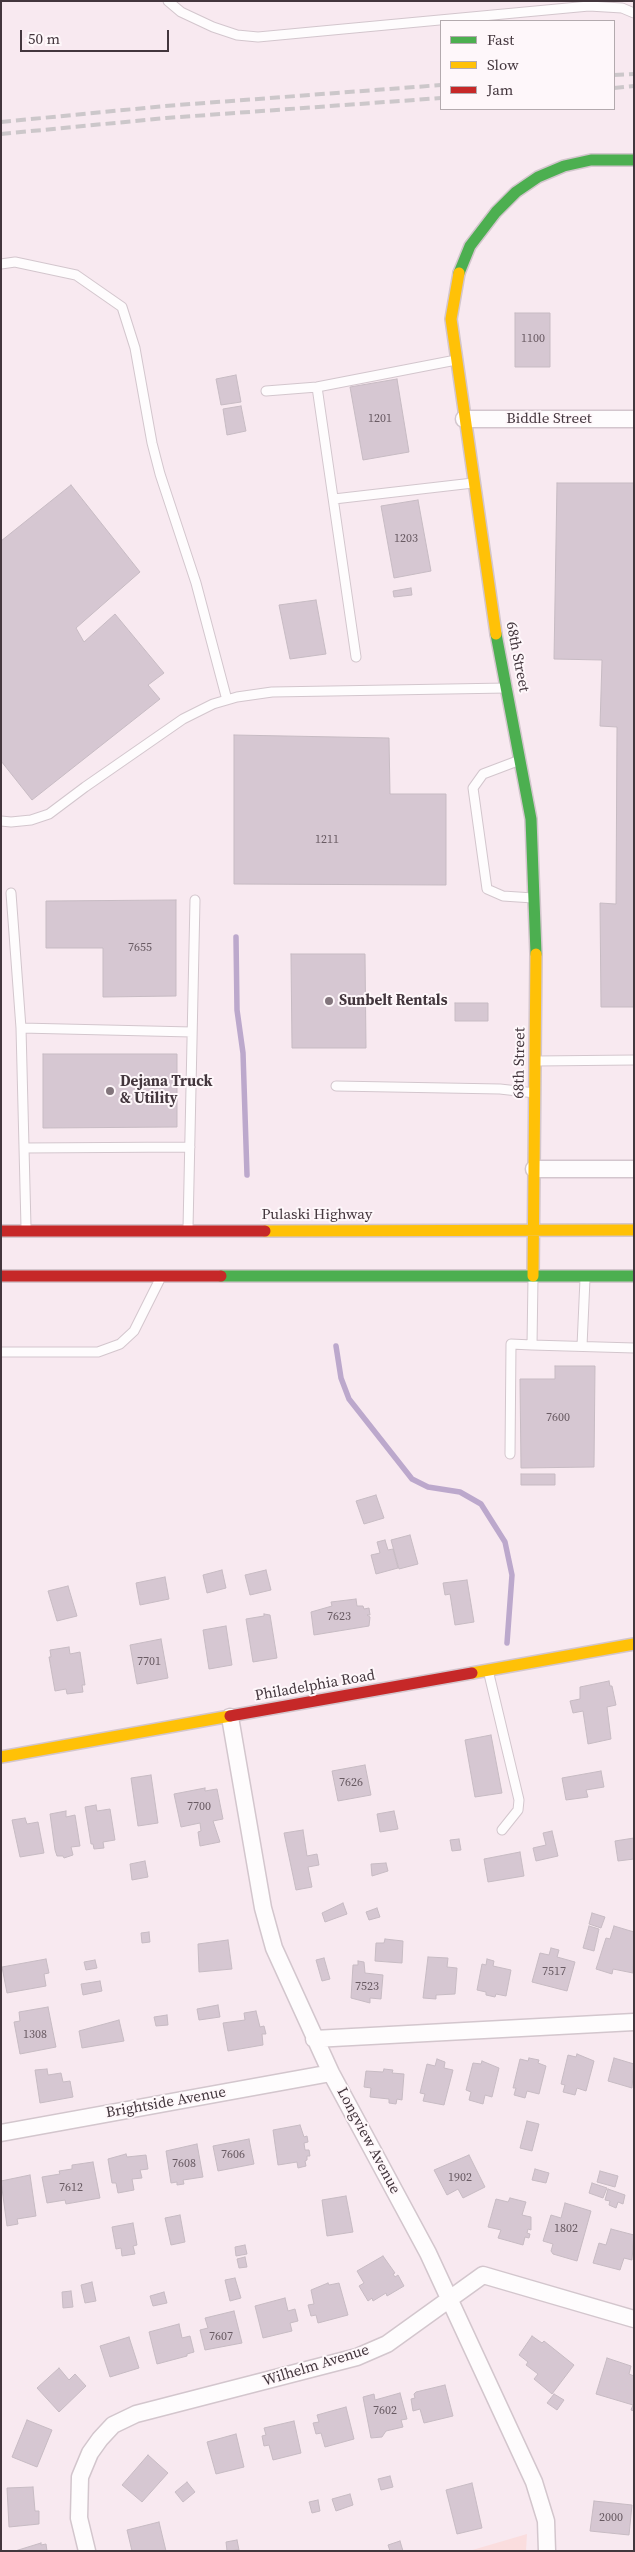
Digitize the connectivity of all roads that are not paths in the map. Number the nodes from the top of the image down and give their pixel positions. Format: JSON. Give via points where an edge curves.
{"nodes":[{"id":1,"x":168,"y":1,"type":"edge"},
{"id":2,"x":634,"y":13,"type":"edge"},
{"id":3,"x":634,"y":160,"type":"edge"},
{"id":4,"x":1,"y":264,"type":"edge"},
{"id":5,"x":456,"y":360,"type":"junction"},
{"id":6,"x":317,"y":387,"type":"junction"},
{"id":7,"x":266,"y":391,"type":"dead end"},
{"id":8,"x":464,"y":419,"type":"junction"},
{"id":9,"x":634,"y":419,"type":"edge"},
{"id":10,"x":474,"y":483,"type":"junction"},
{"id":11,"x":334,"y":499,"type":"junction"},
{"id":12,"x":356,"y":657,"type":"dead end"},
{"id":13,"x":508,"y":688,"type":"junction"},
{"id":14,"x":227,"y":700,"type":"junction"},
{"id":15,"x":521,"y":760,"type":"junction"},
{"id":16,"x":1,"y":820,"type":"edge"},
{"id":17,"x":11,"y":893,"type":"dead end"},
{"id":18,"x":536,"y":898,"type":"junction"},
{"id":19,"x":195,"y":900,"type":"dead end"},
{"id":20,"x":21,"y":1028,"type":"junction"},
{"id":21,"x":192,"y":1032,"type":"junction"},
{"id":22,"x":634,"y":1060,"type":"edge"},
{"id":23,"x":535,"y":1061,"type":"junction"},
{"id":24,"x":336,"y":1086,"type":"dead end"},
{"id":25,"x":535,"y":1093,"type":"junction"},
{"id":26,"x":190,"y":1147,"type":"junction"},
{"id":27,"x":24,"y":1148,"type":"junction"},
{"id":28,"x":534,"y":1169,"type":"junction"},
{"id":29,"x":634,"y":1169,"type":"edge"},
{"id":30,"x":534,"y":1230,"type":"junction"},
{"id":31,"x":634,"y":1230,"type":"edge"},
{"id":32,"x":1,"y":1231,"type":"edge"},
{"id":33,"x":26,"y":1231,"type":"junction"},
{"id":34,"x":188,"y":1231,"type":"junction"},
{"id":35,"x":1,"y":1276,"type":"edge"},
{"id":36,"x":161,"y":1276,"type":"junction"},
{"id":37,"x":533,"y":1276,"type":"junction"},
{"id":38,"x":585,"y":1276,"type":"junction"},
{"id":39,"x":634,"y":1276,"type":"edge"},
{"id":40,"x":532,"y":1344,"type":"junction"},
{"id":41,"x":582,"y":1346,"type":"junction"},
{"id":42,"x":634,"y":1348,"type":"edge"},
{"id":43,"x":1,"y":1352,"type":"edge"},
{"id":44,"x":510,"y":1454,"type":"dead end"},
{"id":45,"x":634,"y":1644,"type":"edge"},
{"id":46,"x":488,"y":1670,"type":"junction"},
{"id":47,"x":230,"y":1717,"type":"junction"},
{"id":48,"x":1,"y":1757,"type":"edge"},
{"id":49,"x":502,"y":1830,"type":"dead end"},
{"id":50,"x":634,"y":2022,"type":"edge"},
{"id":51,"x":314,"y":2039,"type":"junction"},
{"id":52,"x":331,"y":2073,"type":"junction"},
{"id":53,"x":1,"y":2133,"type":"edge"},
{"id":54,"x":451,"y":2300,"type":"junction"},
{"id":55,"x":634,"y":2319,"type":"edge"},
{"id":56,"x":88,"y":2551,"type":"edge"},
{"id":57,"x":547,"y":2551,"type":"edge"}],
"edges":[{"from":1,"to":2,"type":"lane","via":[[181,12],[213,27],[258,37],[589,6],[622,8]]},
{"from":3,"to":5,"type":"main road","name":"68th Street","via":[[591,160],[564,166],[538,177],[516,192],[496,212],[470,246],[456,281],[451,319]]},
{"from":4,"to":14,"type":"lane","via":[[15,262],[76,275],[122,307],[135,348],[160,474],[196,583]]},
{"from":5,"to":6,"type":"lane"},
{"from":5,"to":8,"type":"main road","name":"68th Street"},
{"from":6,"to":7,"type":"lane"},
{"from":6,"to":11,"type":"lane"},
{"from":8,"to":9,"type":"street","name":"Biddle Street"},
{"from":8,"to":10,"type":"main road","name":"68th Street"},
{"from":10,"to":11,"type":"lane"},
{"from":10,"to":13,"type":"main road","name":"68th Street","via":[[495,626]]},
{"from":11,"to":12,"type":"lane"},
{"from":13,"to":14,"type":"lane","via":[[272,692]]},
{"from":13,"to":15,"type":"main road","name":"68th Street"},
{"from":14,"to":16,"type":"lane","via":[[182,719],[49,814],[24,821]]},
{"from":15,"to":18,"type":"main road","name":"68th Street","via":[[531,819]]},
{"from":15,"to":18,"type":"lane","via":[[483,774],[473,788],[487,889],[503,896]]},
{"from":17,"to":20,"type":"lane"},
{"from":18,"to":23,"type":"main road","name":"68th Street"},
{"from":19,"to":21,"type":"lane"},
{"from":20,"to":21,"type":"lane"},
{"from":20,"to":27,"type":"lane"},
{"from":21,"to":26,"type":"lane"},
{"from":22,"to":23,"type":"lane"},
{"from":23,"to":25,"type":"main road","name":"68th Street"},
{"from":24,"to":25,"type":"lane","via":[[500,1089]]},
{"from":25,"to":28,"type":"main road","name":"68th Street"},
{"from":26,"to":27,"type":"lane"},
{"from":26,"to":34,"type":"lane"},
{"from":27,"to":33,"type":"lane"},
{"from":28,"to":29,"type":"street"},
{"from":28,"to":30,"type":"main road","name":"68th Street"},
{"from":30,"to":31,"type":"main road","name":"Pulaski Highway"},
{"from":30,"to":34,"type":"main road","name":"Pulaski Highway"},
{"from":30,"to":37,"type":"main road","name":"68th Street"},
{"from":32,"to":33,"type":"main road","name":"Pulaski Highway"},
{"from":33,"to":34,"type":"main road","name":"Pulaski Highway"},
{"from":35,"to":36,"type":"main road"},
{"from":36,"to":37,"type":"main road"},
{"from":36,"to":43,"type":"lane","via":[[134,1331],[120,1344],[98,1352]]},
{"from":37,"to":38,"type":"main road"},
{"from":37,"to":40,"type":"lane"},
{"from":38,"to":39,"type":"main road"},
{"from":38,"to":41,"type":"lane"},
{"from":40,"to":41,"type":"lane"},
{"from":40,"to":44,"type":"lane","via":[[511,1344]]},
{"from":41,"to":42,"type":"lane"},
{"from":45,"to":46,"type":"main road","name":"Philadelphia Road"},
{"from":46,"to":47,"type":"main road","name":"Philadelphia Road"},
{"from":46,"to":49,"type":"lane","via":[[519,1800],[518,1810]]},
{"from":47,"to":48,"type":"main road","name":"Philadelphia Road"},
{"from":47,"to":51,"type":"street","name":"Longview Avenue","via":[[268,1929]]},
{"from":50,"to":51,"type":"street"},
{"from":51,"to":52,"type":"street","name":"Longview Avenue"},
{"from":52,"to":53,"type":"street","name":"Brightside Avenue"},
{"from":52,"to":54,"type":"street","name":"Longview Avenue"},
{"from":54,"to":55,"type":"street","name":"Wilhelm Avenue","via":[[483,2275]]},
{"from":54,"to":56,"type":"street","name":"Wilhelm Avenue","via":[[387,2344],[357,2357],[136,2414],[113,2425],[90,2453],[80,2477],[79,2518]]},
{"from":54,"to":57,"type":"street","name":"Longview Avenue","via":[[540,2498],[546,2521]]}]}
